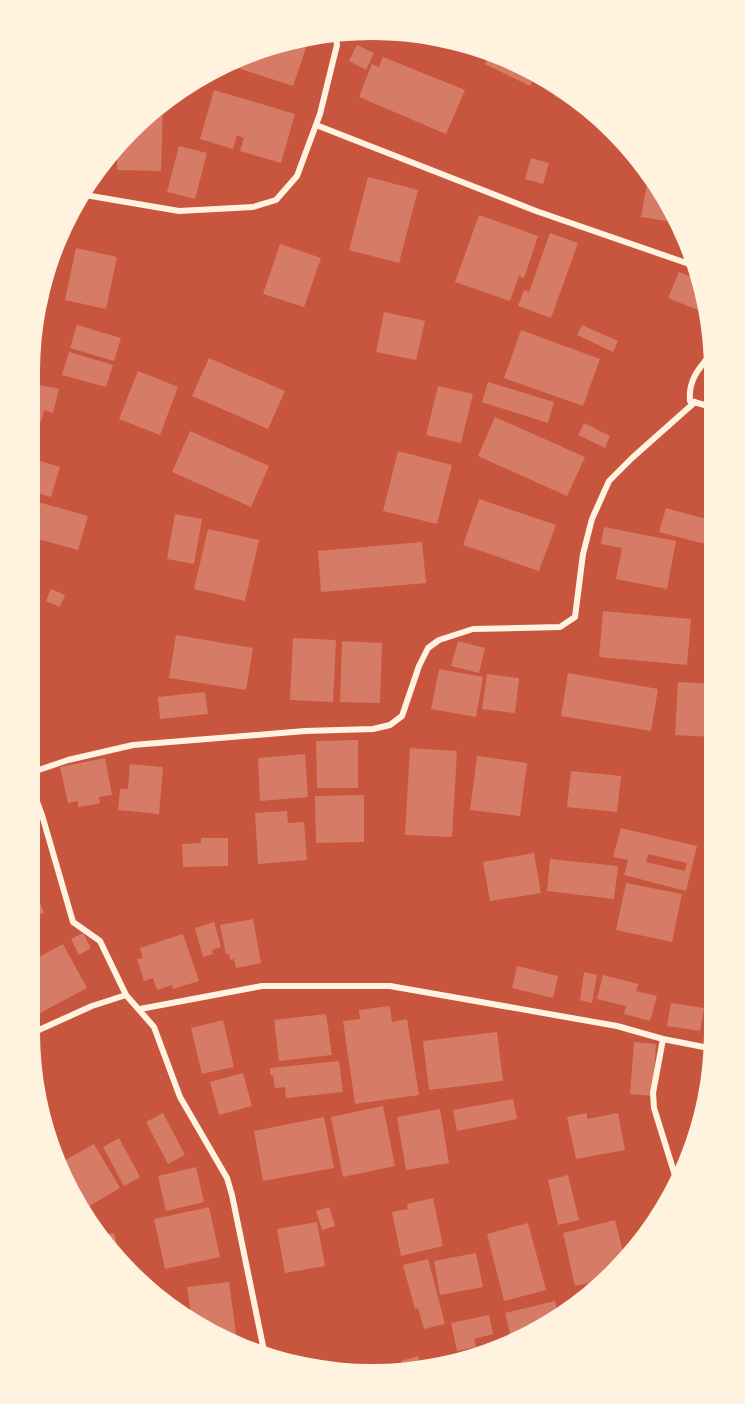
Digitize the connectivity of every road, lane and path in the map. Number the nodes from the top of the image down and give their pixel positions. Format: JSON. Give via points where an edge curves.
{"nodes":[{"id":1,"x":337,"y":42,"type":"edge"},
{"id":2,"x":316,"y":125,"type":"junction"},
{"id":3,"x":91,"y":196,"type":"edge"},
{"id":4,"x":686,"y":263,"type":"edge"},
{"id":5,"x":704,"y":362,"type":"edge"},
{"id":6,"x":694,"y":402,"type":"junction"},
{"id":7,"x":704,"y":405,"type":"edge"},
{"id":8,"x":40,"y":769,"type":"edge"},
{"id":9,"x":40,"y":810,"type":"edge"},
{"id":10,"x":126,"y":995,"type":"junction"},
{"id":11,"x":140,"y":1010,"type":"junction"},
{"id":12,"x":40,"y":1029,"type":"edge"},
{"id":13,"x":663,"y":1039,"type":"junction"},
{"id":14,"x":704,"y":1046,"type":"edge"},
{"id":15,"x":674,"y":1171,"type":"edge"},
{"id":16,"x":263,"y":1345,"type":"edge"}],
"edges":[{"from":1,"to":2,"type":"street"},
{"from":2,"to":3,"type":"street","via":[[297,176],[276,200],[265,204],[178,211]]},
{"from":2,"to":4,"type":"street","via":[[536,211]]},
{"from":5,"to":6,"type":"street","via":[[689,391],[690,401]]},
{"from":6,"to":7,"type":"street"},
{"from":6,"to":8,"type":"street","via":[[609,482],[591,519],[575,617],[560,627],[473,629],[439,640],[423,657],[402,716],[390,725],[133,745]]},
{"from":9,"to":10,"type":"street","via":[[73,922],[100,941]]},
{"from":10,"to":11,"type":"street"},
{"from":10,"to":12,"type":"street"},
{"from":11,"to":13,"type":"street","via":[[262,986],[390,986],[617,1026]]},
{"from":11,"to":16,"type":"street","via":[[154,1027],[180,1097],[226,1178]]},
{"from":13,"to":14,"type":"street"},
{"from":13,"to":15,"type":"street","via":[[654,1108]]}]}
